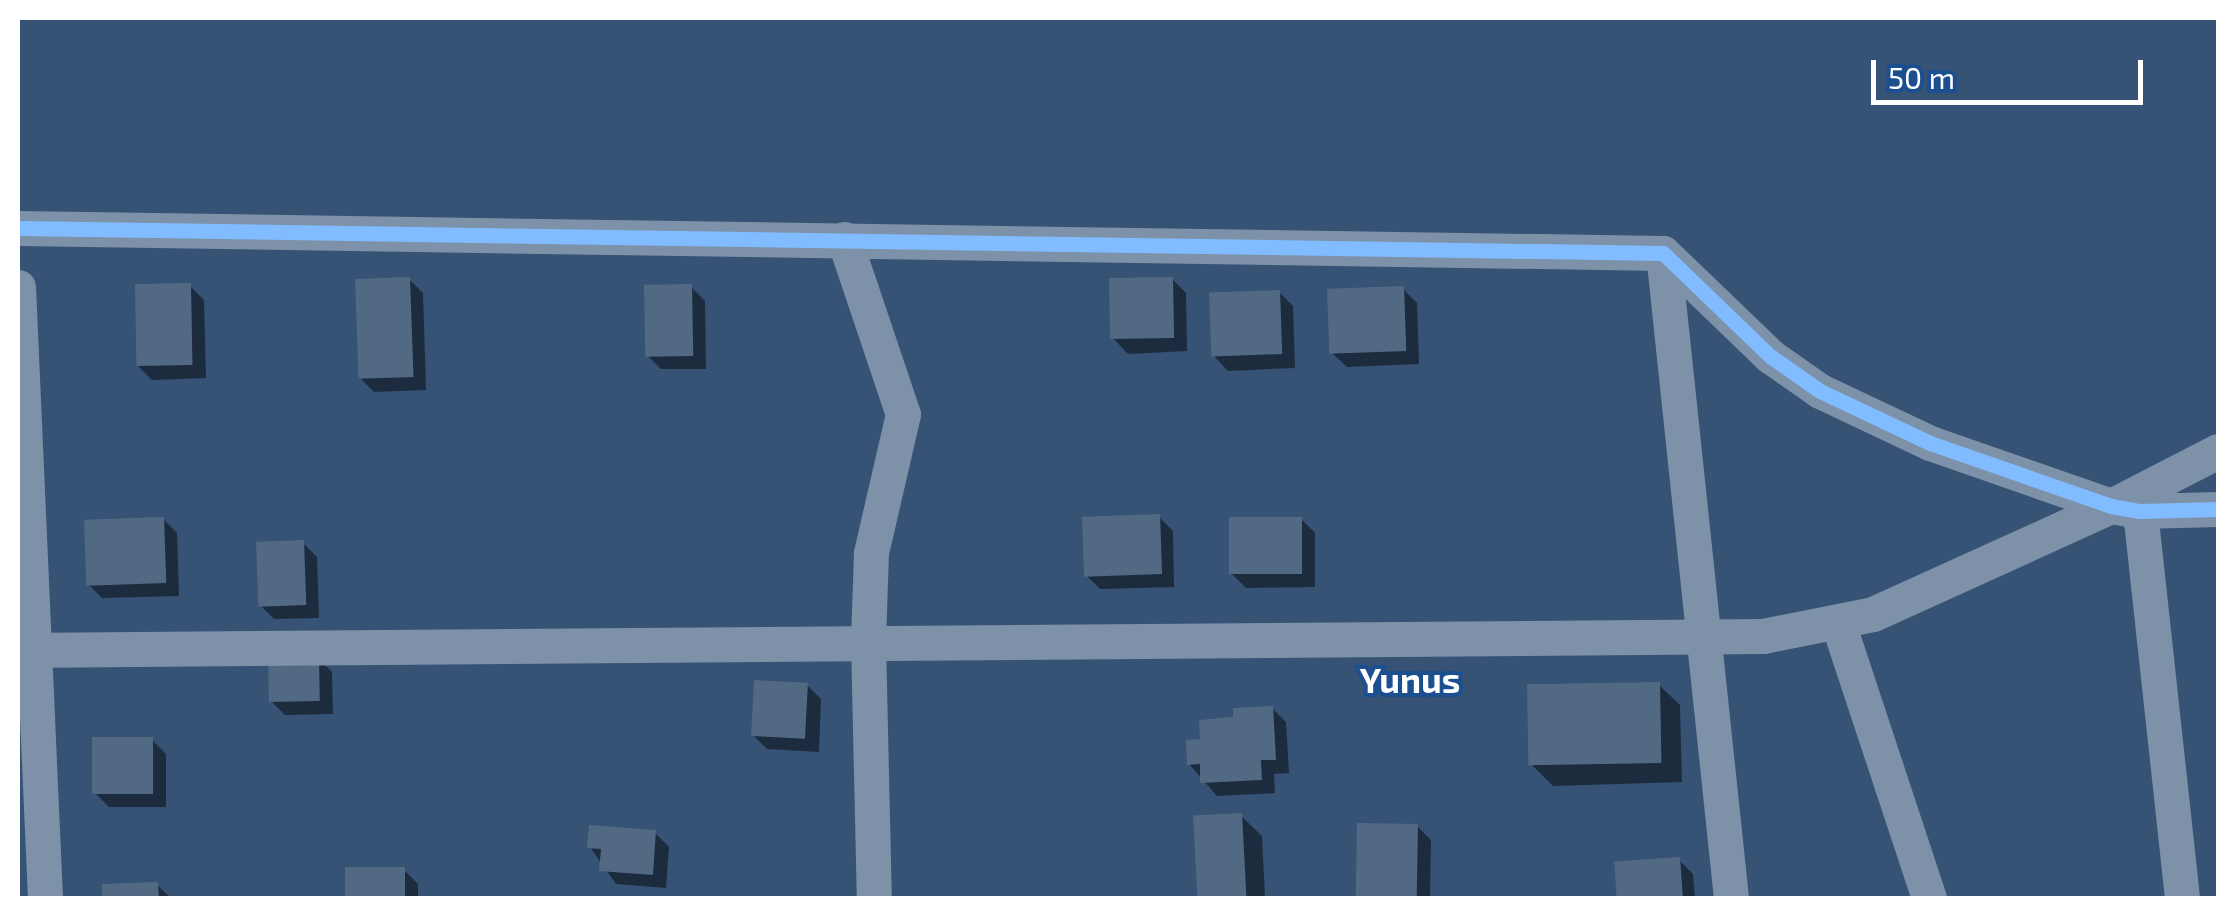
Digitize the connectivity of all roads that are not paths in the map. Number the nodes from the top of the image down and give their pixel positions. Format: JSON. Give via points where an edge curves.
{"nodes":[{"id":1,"x":18,"y":228,"type":"edge"},
{"id":2,"x":844,"y":239,"type":"junction"},
{"id":3,"x":1663,"y":252,"type":"junction"},
{"id":4,"x":18,"y":288,"type":"edge"},
{"id":5,"x":2218,"y":450,"type":"edge"},
{"id":6,"x":2126,"y":508,"type":"junction"},
{"id":7,"x":2218,"y":508,"type":"edge"},
{"id":8,"x":1838,"y":624,"type":"junction"},
{"id":9,"x":1701,"y":636,"type":"junction"},
{"id":10,"x":868,"y":641,"type":"junction"},
{"id":11,"x":26,"y":650,"type":"edge"},
{"id":12,"x":46,"y":898,"type":"edge"},
{"id":13,"x":874,"y":898,"type":"edge"},
{"id":14,"x":1730,"y":898,"type":"edge"},
{"id":15,"x":1929,"y":898,"type":"edge"},
{"id":16,"x":2182,"y":898,"type":"edge"}],
"edges":[{"from":1,"to":2,"type":"street"},
{"from":2,"to":3,"type":"street"},
{"from":2,"to":10,"type":"street","via":[[903,414],[871,553]]},
{"from":3,"to":6,"type":"street","via":[[1770,356],[1820,391],[1930,443]]},
{"from":3,"to":9,"type":"street"},
{"from":4,"to":11,"type":"street"},
{"from":5,"to":6,"type":"street"},
{"from":6,"to":7,"type":"street"},
{"from":6,"to":8,"type":"street"},
{"from":6,"to":16,"type":"street"},
{"from":8,"to":9,"type":"street","via":[[1763,636]]},
{"from":8,"to":15,"type":"street"},
{"from":9,"to":10,"type":"street"},
{"from":9,"to":14,"type":"street"},
{"from":10,"to":11,"type":"street"},
{"from":10,"to":13,"type":"street"},
{"from":11,"to":12,"type":"street"}]}
